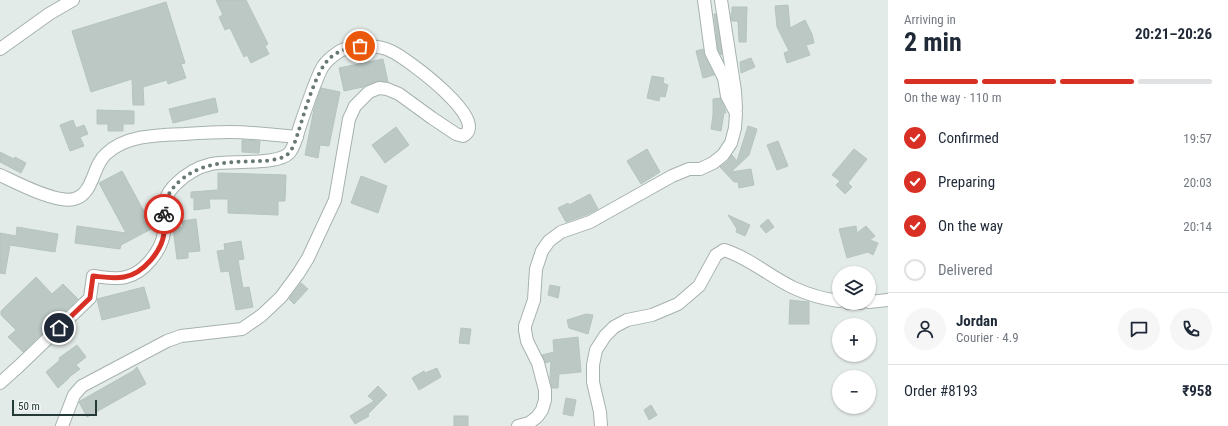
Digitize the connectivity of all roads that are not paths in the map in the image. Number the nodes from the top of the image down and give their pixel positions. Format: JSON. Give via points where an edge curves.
{"nodes":[{"id":1,"x":73,"y":0,"type":"edge"},
{"id":2,"x":704,"y":0,"type":"edge"},
{"id":3,"x":721,"y":0,"type":"edge"},
{"id":4,"x":0,"y":50,"type":"edge"},
{"id":5,"x":736,"y":113,"type":"junction"},
{"id":6,"x":297,"y":137,"type":"junction"},
{"id":7,"x":0,"y":175,"type":"edge"},
{"id":8,"x":888,"y":300,"type":"edge"},
{"id":9,"x":832,"y":301,"type":"edge"},
{"id":10,"x":876,"y":301,"type":"edge"},
{"id":11,"x":0,"y":383,"type":"edge"},
{"id":12,"x":62,"y":426,"type":"edge"},
{"id":13,"x":518,"y":426,"type":"edge"},
{"id":14,"x":601,"y":426,"type":"edge"}],
"edges":[{"from":1,"to":4,"type":"street","via":[[49,14]]},
{"from":2,"to":5,"type":"street","via":[[711,52],[724,78],[727,96]]},
{"from":3,"to":5,"type":"street","via":[[735,90]]},
{"from":5,"to":13,"type":"street","via":[[731,143],[723,155],[713,163],[672,176],[590,222],[561,232],[549,241],[542,251],[535,276],[534,300],[525,330],[527,341],[538,363],[545,400],[537,417]]},
{"from":6,"to":7,"type":"street","via":[[230,132],[154,136],[129,141],[105,154],[96,167],[87,190],[82,197],[73,200],[46,195]]},
{"from":6,"to":11,"type":"street","via":[[290,153],[284,157],[210,164],[180,180],[167,196],[164,206],[164,233],[150,260],[142,269],[126,277],[93,276],[90,298]]},
{"from":6,"to":12,"type":"street","via":[[306,106],[324,65],[330,57],[360,46],[371,46],[392,52],[411,64],[461,108],[468,119],[469,128],[463,136],[456,134],[399,94],[379,88],[369,92],[355,106],[349,119],[335,200],[308,258],[281,297],[242,329],[181,336],[82,386],[74,395]]},
{"from":8,"to":10,"type":"street"},
{"from":9,"to":14,"type":"street","via":[[794,288],[736,254],[724,250],[716,255],[699,286],[678,304],[652,315],[626,320],[605,336],[596,350],[593,365],[593,382]]}]}
